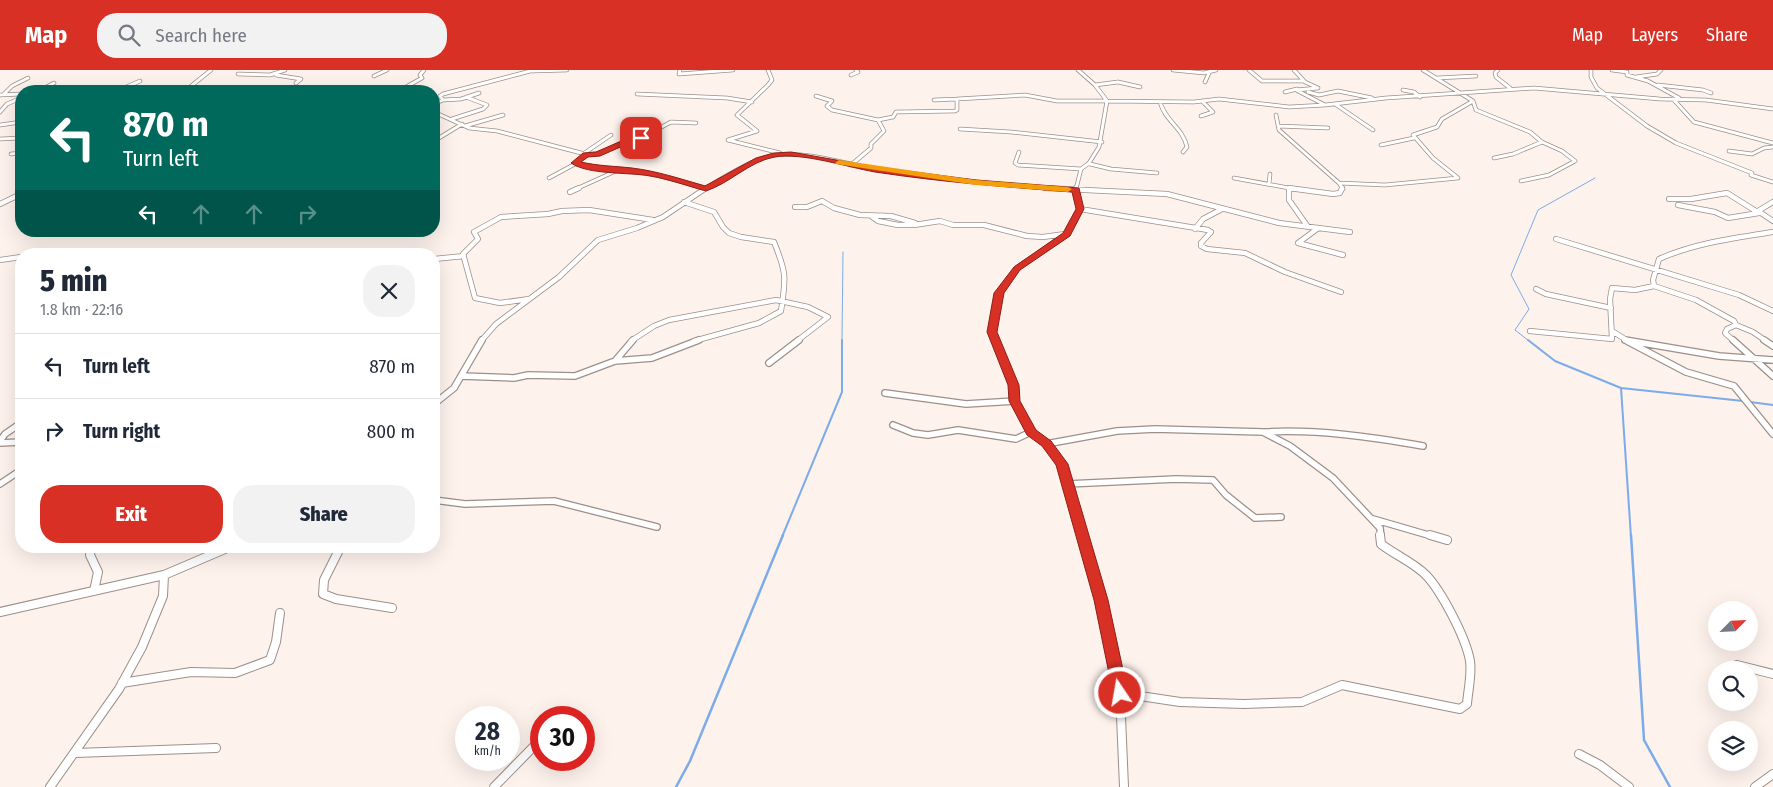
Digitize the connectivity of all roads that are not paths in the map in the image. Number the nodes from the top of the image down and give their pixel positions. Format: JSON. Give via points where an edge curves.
{"nodes":[{"id":1,"x":211,"y":70,"type":"edge"},
{"id":2,"x":285,"y":70,"type":"edge"},
{"id":3,"x":388,"y":70,"type":"edge"},
{"id":4,"x":424,"y":70,"type":"edge"},
{"id":5,"x":567,"y":70,"type":"edge"},
{"id":6,"x":680,"y":70,"type":"edge"},
{"id":7,"x":732,"y":70,"type":"edge"},
{"id":8,"x":768,"y":70,"type":"edge"},
{"id":9,"x":856,"y":70,"type":"edge"},
{"id":10,"x":1078,"y":70,"type":"edge"},
{"id":11,"x":1173,"y":70,"type":"edge"},
{"id":12,"x":1216,"y":70,"type":"edge"},
{"id":13,"x":1249,"y":70,"type":"edge"},
{"id":14,"x":1294,"y":70,"type":"edge"},
{"id":15,"x":1422,"y":70,"type":"edge"},
{"id":16,"x":1498,"y":70,"type":"edge"},
{"id":17,"x":1590,"y":70,"type":"edge"},
{"id":18,"x":1612,"y":70,"type":"edge"},
{"id":19,"x":1661,"y":70,"type":"edge"},
{"id":20,"x":533,"y":71,"type":"edge"},
{"id":21,"x":1209,"y":73,"type":"junction"},
{"id":22,"x":238,"y":74,"type":"dead end"},
{"id":23,"x":274,"y":75,"type":"junction"},
{"id":24,"x":851,"y":75,"type":"dead end"},
{"id":25,"x":374,"y":76,"type":"dead end"},
{"id":26,"x":1476,"y":76,"type":"dead end"},
{"id":27,"x":1632,"y":76,"type":"junction"},
{"id":28,"x":28,"y":78,"type":"dead end"},
{"id":29,"x":1435,"y":78,"type":"junction"},
{"id":30,"x":140,"y":81,"type":"dead end"},
{"id":31,"x":1205,"y":82,"type":"dead end"},
{"id":32,"x":1305,"y":82,"type":"junction"},
{"id":33,"x":54,"y":83,"type":"dead end"},
{"id":34,"x":296,"y":83,"type":"dead end"},
{"id":35,"x":1656,"y":84,"type":"junction"},
{"id":36,"x":50,"y":85,"type":"edge"},
{"id":37,"x":131,"y":85,"type":"edge"},
{"id":38,"x":192,"y":85,"type":"edge"},
{"id":39,"x":410,"y":85,"type":"edge"},
{"id":40,"x":1095,"y":85,"type":"junction"},
{"id":41,"x":1140,"y":87,"type":"dead end"},
{"id":42,"x":1298,"y":89,"type":"junction"},
{"id":43,"x":1512,"y":89,"type":"junction"},
{"id":44,"x":1403,"y":90,"type":"dead end"},
{"id":45,"x":1285,"y":92,"type":"dead end"},
{"id":46,"x":1602,"y":92,"type":"junction"},
{"id":47,"x":479,"y":93,"type":"dead end"},
{"id":48,"x":1711,"y":93,"type":"dead end"},
{"id":49,"x":15,"y":94,"type":"edge"},
{"id":50,"x":637,"y":94,"type":"dead end"},
{"id":51,"x":1304,"y":94,"type":"junction"},
{"id":52,"x":1460,"y":94,"type":"junction"},
{"id":53,"x":2,"y":95,"type":"edge"},
{"id":54,"x":440,"y":96,"type":"joint"},
{"id":55,"x":816,"y":96,"type":"dead end"},
{"id":56,"x":466,"y":97,"type":"junction"},
{"id":57,"x":1313,"y":97,"type":"junction"},
{"id":58,"x":1420,"y":97,"type":"junction"},
{"id":59,"x":957,"y":99,"type":"junction"},
{"id":60,"x":1377,"y":99,"type":"junction"},
{"id":61,"x":1673,"y":99,"type":"junction"},
{"id":62,"x":1680,"y":99,"type":"junction"},
{"id":63,"x":443,"y":100,"type":"junction"},
{"id":64,"x":934,"y":100,"type":"dead end"},
{"id":65,"x":15,"y":101,"type":"edge"},
{"id":66,"x":440,"y":101,"type":"edge"},
{"id":67,"x":1107,"y":101,"type":"junction"},
{"id":68,"x":1202,"y":101,"type":"junction"},
{"id":69,"x":1473,"y":101,"type":"junction"},
{"id":70,"x":752,"y":102,"type":"junction"},
{"id":71,"x":1160,"y":102,"type":"junction"},
{"id":72,"x":1335,"y":104,"type":"junction"},
{"id":73,"x":1325,"y":105,"type":"junction"},
{"id":74,"x":1303,"y":106,"type":"junction"},
{"id":75,"x":1773,"y":109,"type":"edge"},
{"id":76,"x":0,"y":112,"type":"edge"},
{"id":77,"x":440,"y":115,"type":"edge"},
{"id":78,"x":503,"y":115,"type":"dead end"},
{"id":79,"x":1276,"y":115,"type":"dead end"},
{"id":80,"x":1201,"y":116,"type":"dead end"},
{"id":81,"x":452,"y":119,"type":"junction"},
{"id":82,"x":878,"y":120,"type":"junction"},
{"id":83,"x":15,"y":123,"type":"edge"},
{"id":84,"x":696,"y":123,"type":"dead end"},
{"id":85,"x":464,"y":124,"type":"junction"},
{"id":86,"x":0,"y":125,"type":"edge"},
{"id":87,"x":1278,"y":126,"type":"junction"},
{"id":88,"x":1328,"y":128,"type":"dead end"},
{"id":89,"x":960,"y":129,"type":"dead end"},
{"id":90,"x":1374,"y":130,"type":"dead end"},
{"id":91,"x":611,"y":135,"type":"dead end"},
{"id":92,"x":15,"y":138,"type":"edge"},
{"id":93,"x":440,"y":138,"type":"edge"},
{"id":94,"x":1414,"y":138,"type":"junction"},
{"id":95,"x":0,"y":139,"type":"edge"},
{"id":96,"x":1102,"y":142,"type":"junction"},
{"id":97,"x":1542,"y":142,"type":"junction"},
{"id":98,"x":1773,"y":145,"type":"edge"},
{"id":99,"x":1381,"y":146,"type":"dead end"},
{"id":100,"x":1730,"y":151,"type":"dead end"},
{"id":101,"x":1019,"y":152,"type":"dead end"},
{"id":102,"x":1183,"y":152,"type":"dead end"},
{"id":103,"x":11,"y":154,"type":"dead end"},
{"id":104,"x":15,"y":154,"type":"edge"},
{"id":105,"x":584,"y":154,"type":"junction"},
{"id":106,"x":782,"y":155,"type":"junction"},
{"id":107,"x":1494,"y":158,"type":"dead end"},
{"id":108,"x":575,"y":164,"type":"junction"},
{"id":109,"x":1090,"y":164,"type":"junction"},
{"id":110,"x":851,"y":166,"type":"junction"},
{"id":111,"x":1082,"y":169,"type":"junction"},
{"id":112,"x":618,"y":170,"type":"junction"},
{"id":113,"x":1157,"y":173,"type":"dead end"},
{"id":114,"x":1270,"y":174,"type":"dead end"},
{"id":115,"x":548,"y":178,"type":"dead end"},
{"id":116,"x":1234,"y":178,"type":"dead end"},
{"id":117,"x":1521,"y":181,"type":"dead end"},
{"id":118,"x":1773,"y":182,"type":"edge"},
{"id":119,"x":1339,"y":183,"type":"junction"},
{"id":120,"x":1269,"y":184,"type":"junction"},
{"id":121,"x":706,"y":188,"type":"junction"},
{"id":122,"x":1289,"y":188,"type":"junction"},
{"id":123,"x":1076,"y":190,"type":"junction"},
{"id":124,"x":570,"y":192,"type":"dead end"},
{"id":125,"x":15,"y":197,"type":"edge"},
{"id":126,"x":1669,"y":200,"type":"dead end"},
{"id":127,"x":684,"y":202,"type":"junction"},
{"id":128,"x":1773,"y":202,"type":"edge"},
{"id":129,"x":0,"y":204,"type":"edge"},
{"id":130,"x":1678,"y":205,"type":"dead end"},
{"id":131,"x":795,"y":207,"type":"dead end"},
{"id":132,"x":1080,"y":209,"type":"junction"},
{"id":133,"x":1222,"y":209,"type":"junction"},
{"id":134,"x":1758,"y":211,"type":"junction"},
{"id":135,"x":871,"y":216,"type":"junction"},
{"id":136,"x":655,"y":220,"type":"junction"},
{"id":137,"x":1773,"y":221,"type":"edge"},
{"id":138,"x":919,"y":225,"type":"junction"},
{"id":139,"x":1308,"y":227,"type":"junction"},
{"id":140,"x":1317,"y":228,"type":"junction"},
{"id":141,"x":1195,"y":229,"type":"junction"},
{"id":142,"x":1350,"y":232,"type":"dead end"},
{"id":143,"x":1773,"y":232,"type":"edge"},
{"id":144,"x":1067,"y":234,"type":"junction"},
{"id":145,"x":1556,"y":239,"type":"dead end"},
{"id":146,"x":1342,"y":255,"type":"dead end"},
{"id":147,"x":464,"y":256,"type":"junction"},
{"id":148,"x":15,"y":258,"type":"edge"},
{"id":149,"x":440,"y":258,"type":"edge"},
{"id":150,"x":0,"y":260,"type":"edge"},
{"id":151,"x":1656,"y":270,"type":"junction"},
{"id":152,"x":1654,"y":286,"type":"junction"},
{"id":153,"x":1536,"y":289,"type":"dead end"},
{"id":154,"x":1341,"y":292,"type":"dead end"},
{"id":155,"x":530,"y":300,"type":"junction"},
{"id":156,"x":781,"y":303,"type":"junction"},
{"id":157,"x":1611,"y":308,"type":"junction"},
{"id":158,"x":1773,"y":311,"type":"edge"},
{"id":159,"x":1736,"y":325,"type":"junction"},
{"id":160,"x":1530,"y":331,"type":"dead end"},
{"id":161,"x":1612,"y":331,"type":"junction"},
{"id":162,"x":1627,"y":341,"type":"junction"},
{"id":163,"x":1773,"y":346,"type":"edge"},
{"id":164,"x":1754,"y":360,"type":"junction"},
{"id":165,"x":1773,"y":360,"type":"edge"},
{"id":166,"x":615,"y":361,"type":"junction"},
{"id":167,"x":770,"y":363,"type":"dead end"},
{"id":168,"x":462,"y":376,"type":"junction"},
{"id":169,"x":1773,"y":376,"type":"edge"},
{"id":170,"x":885,"y":393,"type":"dead end"},
{"id":171,"x":440,"y":399,"type":"edge"},
{"id":172,"x":1015,"y":401,"type":"junction"},
{"id":173,"x":893,"y":425,"type":"dead end"},
{"id":174,"x":15,"y":428,"type":"edge"},
{"id":175,"x":1031,"y":432,"type":"junction"},
{"id":176,"x":1263,"y":432,"type":"junction"},
{"id":177,"x":1773,"y":434,"type":"edge"},
{"id":178,"x":0,"y":442,"type":"edge"},
{"id":179,"x":15,"y":442,"type":"edge"},
{"id":180,"x":1046,"y":444,"type":"junction"},
{"id":181,"x":1423,"y":446,"type":"dead end"},
{"id":182,"x":15,"y":474,"type":"edge"},
{"id":183,"x":0,"y":484,"type":"edge"},
{"id":184,"x":1067,"y":484,"type":"junction"},
{"id":185,"x":440,"y":501,"type":"edge"},
{"id":186,"x":1281,"y":517,"type":"dead end"},
{"id":187,"x":1370,"y":519,"type":"junction"},
{"id":188,"x":657,"y":527,"type":"dead end"},
{"id":189,"x":1446,"y":540,"type":"dead end"},
{"id":190,"x":90,"y":553,"type":"edge"},
{"id":191,"x":216,"y":553,"type":"edge"},
{"id":192,"x":337,"y":553,"type":"edge"},
{"id":193,"x":164,"y":575,"type":"junction"},
{"id":194,"x":94,"y":591,"type":"junction"},
{"id":195,"x":392,"y":608,"type":"dead end"},
{"id":196,"x":0,"y":612,"type":"edge"},
{"id":197,"x":280,"y":613,"type":"dead end"},
{"id":198,"x":1758,"y":670,"type":"edge"},
{"id":199,"x":1773,"y":674,"type":"edge"},
{"id":200,"x":122,"y":683,"type":"junction"},
{"id":201,"x":1120,"y":693,"type":"junction"},
{"id":202,"x":216,"y":748,"type":"dead end"},
{"id":203,"x":530,"y":750,"type":"edge"},
{"id":204,"x":76,"y":753,"type":"junction"},
{"id":205,"x":1579,"y":754,"type":"dead end"},
{"id":206,"x":1773,"y":774,"type":"edge"},
{"id":207,"x":50,"y":787,"type":"edge"},
{"id":208,"x":494,"y":787,"type":"edge"},
{"id":209,"x":1124,"y":787,"type":"edge"},
{"id":210,"x":1629,"y":787,"type":"edge"},
{"id":211,"x":1755,"y":787,"type":"edge"}],
"edges":[{"from":1,"to":38,"type":"street"},
{"from":2,"to":23,"type":"street"},
{"from":3,"to":25,"type":"street"},
{"from":4,"to":39,"type":"street","via":[[420,75],[422,78]]},
{"from":5,"to":20,"type":"street"},
{"from":6,"to":7,"type":"street","via":[[679,74]]},
{"from":8,"to":70,"type":"street","via":[[772,80]]},
{"from":9,"to":24,"type":"street","via":[[858,72]]},
{"from":10,"to":40,"type":"street"},
{"from":11,"to":21,"type":"street"},
{"from":12,"to":21,"type":"street"},
{"from":13,"to":32,"type":"street","via":[[1262,81]]},
{"from":14,"to":32,"type":"street"},
{"from":15,"to":29,"type":"street"},
{"from":16,"to":43,"type":"street","via":[[1496,77]]},
{"from":17,"to":46,"type":"street"},
{"from":18,"to":27,"type":"street"},
{"from":19,"to":27,"type":"street","via":[[1657,74]]},
{"from":20,"to":54,"type":"street"},
{"from":21,"to":31,"type":"street"},
{"from":22,"to":23,"type":"street"},
{"from":23,"to":34,"type":"street","via":[[301,79]]},
{"from":26,"to":29,"type":"street"},
{"from":27,"to":35,"type":"street"},
{"from":28,"to":53,"type":"street"},
{"from":29,"to":52,"type":"street"},
{"from":30,"to":37,"type":"street"},
{"from":32,"to":42,"type":"street","via":[[1318,88]]},
{"from":33,"to":36,"type":"street"},
{"from":35,"to":48,"type":"street"},
{"from":35,"to":62,"type":"street"},
{"from":40,"to":41,"type":"street","via":[[1125,82]]},
{"from":40,"to":67,"type":"street"},
{"from":42,"to":45,"type":"street"},
{"from":42,"to":51,"type":"street"},
{"from":43,"to":46,"type":"street"},
{"from":43,"to":52,"type":"street"},
{"from":44,"to":58,"type":"street"},
{"from":46,"to":61,"type":"street"},
{"from":46,"to":118,"type":"street","via":[[1676,143]]},
{"from":47,"to":56,"type":"street"},
{"from":49,"to":53,"type":"street"},
{"from":50,"to":70,"type":"street"},
{"from":51,"to":57,"type":"street"},
{"from":51,"to":60,"type":"street","via":[[1338,91]]},
{"from":52,"to":58,"type":"street"},
{"from":52,"to":69,"type":"street"},
{"from":54,"to":63,"type":"street"},
{"from":55,"to":82,"type":"street","via":[[832,101],[827,106],[832,110]]},
{"from":56,"to":63,"type":"street"},
{"from":56,"to":81,"type":"street","via":[[487,105]]},
{"from":57,"to":73,"type":"street"},
{"from":57,"to":74,"type":"street","via":[[1301,103]]},
{"from":58,"to":60,"type":"street"},
{"from":59,"to":64,"type":"street"},
{"from":59,"to":67,"type":"street","via":[[1025,95],[1057,101]]},
{"from":59,"to":82,"type":"street","via":[[955,112],[899,111],[893,117]]},
{"from":60,"to":72,"type":"street"},
{"from":61,"to":62,"type":"street"},
{"from":61,"to":98,"type":"street","via":[[1694,122]]},
{"from":62,"to":75,"type":"street"},
{"from":63,"to":66,"type":"street"},
{"from":65,"to":76,"type":"street"},
{"from":67,"to":71,"type":"street"},
{"from":67,"to":96,"type":"street"},
{"from":68,"to":71,"type":"street"},
{"from":68,"to":74,"type":"street","via":[[1229,99],[1273,106]]},
{"from":68,"to":80,"type":"street","via":[[1213,112]]},
{"from":69,"to":94,"type":"street","via":[[1442,119],[1436,129],[1417,132],[1413,134]]},
{"from":69,"to":97,"type":"street","via":[[1476,110],[1530,132]]},
{"from":70,"to":106,"type":"street","via":[[738,116],[757,131],[728,140]]},
{"from":71,"to":102,"type":"street","via":[[1164,114],[1186,138],[1187,147]]},
{"from":72,"to":73,"type":"street"},
{"from":72,"to":90,"type":"street"},
{"from":73,"to":74,"type":"street"},
{"from":77,"to":81,"type":"street"},
{"from":78,"to":85,"type":"street"},
{"from":79,"to":87,"type":"street"},
{"from":81,"to":85,"type":"street"},
{"from":82,"to":110,"type":"street","via":[[884,131]]},
{"from":83,"to":86,"type":"street"},
{"from":84,"to":105,"type":"street","via":[[668,122],[637,140],[597,154]]},
{"from":85,"to":93,"type":"street"},
{"from":85,"to":105,"type":"street","via":[[469,128],[496,131]]},
{"from":87,"to":88,"type":"street"},
{"from":87,"to":119,"type":"street"},
{"from":89,"to":96,"type":"street"},
{"from":91,"to":105,"type":"street"},
{"from":92,"to":95,"type":"street"},
{"from":94,"to":99,"type":"street"},
{"from":94,"to":119,"type":"street","via":[[1458,178],[1385,185]]},
{"from":96,"to":109,"type":"street"},
{"from":97,"to":107,"type":"street","via":[[1508,157]]},
{"from":97,"to":117,"type":"street","via":[[1562,151],[1575,162],[1549,175]]},
{"from":98,"to":100,"type":"street","via":[[1752,154]]},
{"from":101,"to":111,"type":"street","via":[[1015,163],[1018,164]]},
{"from":103,"to":104,"type":"street"},
{"from":105,"to":108,"type":"street"},
{"from":106,"to":110,"type":"street","via":[[810,156]]},
{"from":106,"to":121,"type":"street","via":[[759,160]]},
{"from":108,"to":112,"type":"street"},
{"from":108,"to":115,"type":"street"},
{"from":109,"to":111,"type":"street"},
{"from":109,"to":113,"type":"street"},
{"from":110,"to":123,"type":"street","via":[[976,182]]},
{"from":111,"to":123,"type":"street"},
{"from":112,"to":121,"type":"street","via":[[654,174]]},
{"from":112,"to":124,"type":"street"},
{"from":114,"to":120,"type":"street"},
{"from":116,"to":120,"type":"street"},
{"from":119,"to":122,"type":"street","via":[[1343,189],[1337,194]]},
{"from":120,"to":122,"type":"street"},
{"from":121,"to":127,"type":"street"},
{"from":122,"to":139,"type":"street","via":[[1289,200]]},
{"from":123,"to":132,"type":"street"},
{"from":123,"to":133,"type":"street","via":[[1167,194]]},
{"from":125,"to":129,"type":"street"},
{"from":126,"to":134,"type":"street","via":[[1727,193]]},
{"from":127,"to":136,"type":"street"},
{"from":127,"to":156,"type":"street","via":[[714,212],[722,228],[729,232],[750,240],[774,242],[786,278]]},
{"from":128,"to":134,"type":"street"},
{"from":130,"to":134,"type":"street","via":[[1715,212],[1728,218]]},
{"from":131,"to":135,"type":"street","via":[[807,207],[822,201],[834,208]]},
{"from":132,"to":141,"type":"street"},
{"from":132,"to":144,"type":"street"},
{"from":133,"to":139,"type":"street"},
{"from":133,"to":141,"type":"street","via":[[1203,219]]},
{"from":134,"to":137,"type":"street"},
{"from":135,"to":138,"type":"street","via":[[891,216]]},
{"from":135,"to":138,"type":"street","via":[[890,224]]},
{"from":136,"to":147,"type":"street","via":[[582,210],[502,217],[474,232],[478,242],[464,250]]},
{"from":136,"to":155,"type":"street","via":[[598,240]]},
{"from":138,"to":144,"type":"street","via":[[935,221],[953,225],[984,225],[1027,236]]},
{"from":139,"to":140,"type":"street"},
{"from":140,"to":142,"type":"street"},
{"from":140,"to":146,"type":"street","via":[[1298,243]]},
{"from":141,"to":154,"type":"street","via":[[1211,232],[1201,246],[1245,253],[1285,272]]},
{"from":143,"to":151,"type":"street","via":[[1725,239],[1675,252],[1659,259]]},
{"from":144,"to":172,"type":"street","via":[[1017,268],[999,293],[992,332],[1014,385]]},
{"from":145,"to":151,"type":"street"},
{"from":147,"to":149,"type":"street"},
{"from":147,"to":155,"type":"street","via":[[475,298],[500,303]]},
{"from":148,"to":150,"type":"street"},
{"from":151,"to":152,"type":"street"},
{"from":151,"to":158,"type":"street","via":[[1739,295]]},
{"from":152,"to":157,"type":"street","via":[[1635,290],[1612,288]]},
{"from":152,"to":159,"type":"street","via":[[1710,306]]},
{"from":153,"to":157,"type":"street"},
{"from":155,"to":168,"type":"street","via":[[485,335]]},
{"from":156,"to":166,"type":"street","via":[[781,312],[759,323],[684,344],[652,358]]},
{"from":156,"to":166,"type":"street","via":[[776,300],[665,320],[639,333]]},
{"from":156,"to":167,"type":"street","via":[[820,310],[828,317]]},
{"from":157,"to":161,"type":"street"},
{"from":159,"to":163,"type":"street"},
{"from":159,"to":164,"type":"street","via":[[1725,333]]},
{"from":160,"to":161,"type":"street","via":[[1612,339]]},
{"from":161,"to":162,"type":"street"},
{"from":162,"to":164,"type":"street"},
{"from":162,"to":177,"type":"street","via":[[1686,372],[1734,386]]},
{"from":164,"to":165,"type":"street"},
{"from":164,"to":169,"type":"street"},
{"from":166,"to":168,"type":"street","via":[[575,376]]},
{"from":168,"to":171,"type":"street"},
{"from":170,"to":172,"type":"street","via":[[951,402],[1003,404]]},
{"from":172,"to":175,"type":"street"},
{"from":173,"to":175,"type":"street","via":[[928,435],[958,430],[1016,439]]},
{"from":174,"to":178,"type":"street"},
{"from":175,"to":180,"type":"street"},
{"from":176,"to":180,"type":"street","via":[[1155,429]]},
{"from":176,"to":181,"type":"street","via":[[1384,439]]},
{"from":176,"to":187,"type":"street","via":[[1290,446],[1333,478]]},
{"from":178,"to":179,"type":"street"},
{"from":180,"to":184,"type":"street","via":[[1062,464]]},
{"from":182,"to":183,"type":"street"},
{"from":184,"to":186,"type":"street","via":[[1213,480],[1254,518]]},
{"from":184,"to":201,"type":"street","via":[[1101,600]]},
{"from":185,"to":188,"type":"street","via":[[465,504],[554,501]]},
{"from":187,"to":189,"type":"street"},
{"from":187,"to":201,"type":"street","via":[[1380,528],[1381,544],[1426,576],[1450,612],[1470,661],[1466,704],[1460,709],[1342,685],[1302,702],[1180,702]]},
{"from":190,"to":194,"type":"street","via":[[98,572]]},
{"from":191,"to":193,"type":"street"},
{"from":192,"to":195,"type":"street","via":[[324,580],[323,594]]},
{"from":193,"to":194,"type":"street"},
{"from":193,"to":200,"type":"street","via":[[163,596],[155,619]]},
{"from":194,"to":196,"type":"street"},
{"from":197,"to":200,"type":"street","via":[[270,660],[235,673],[191,672]]},
{"from":198,"to":199,"type":"street"},
{"from":200,"to":204,"type":"street"},
{"from":201,"to":209,"type":"street"},
{"from":202,"to":204,"type":"street"},
{"from":203,"to":208,"type":"street"},
{"from":204,"to":207,"type":"street"},
{"from":205,"to":210,"type":"street"},
{"from":206,"to":211,"type":"street"}]}
